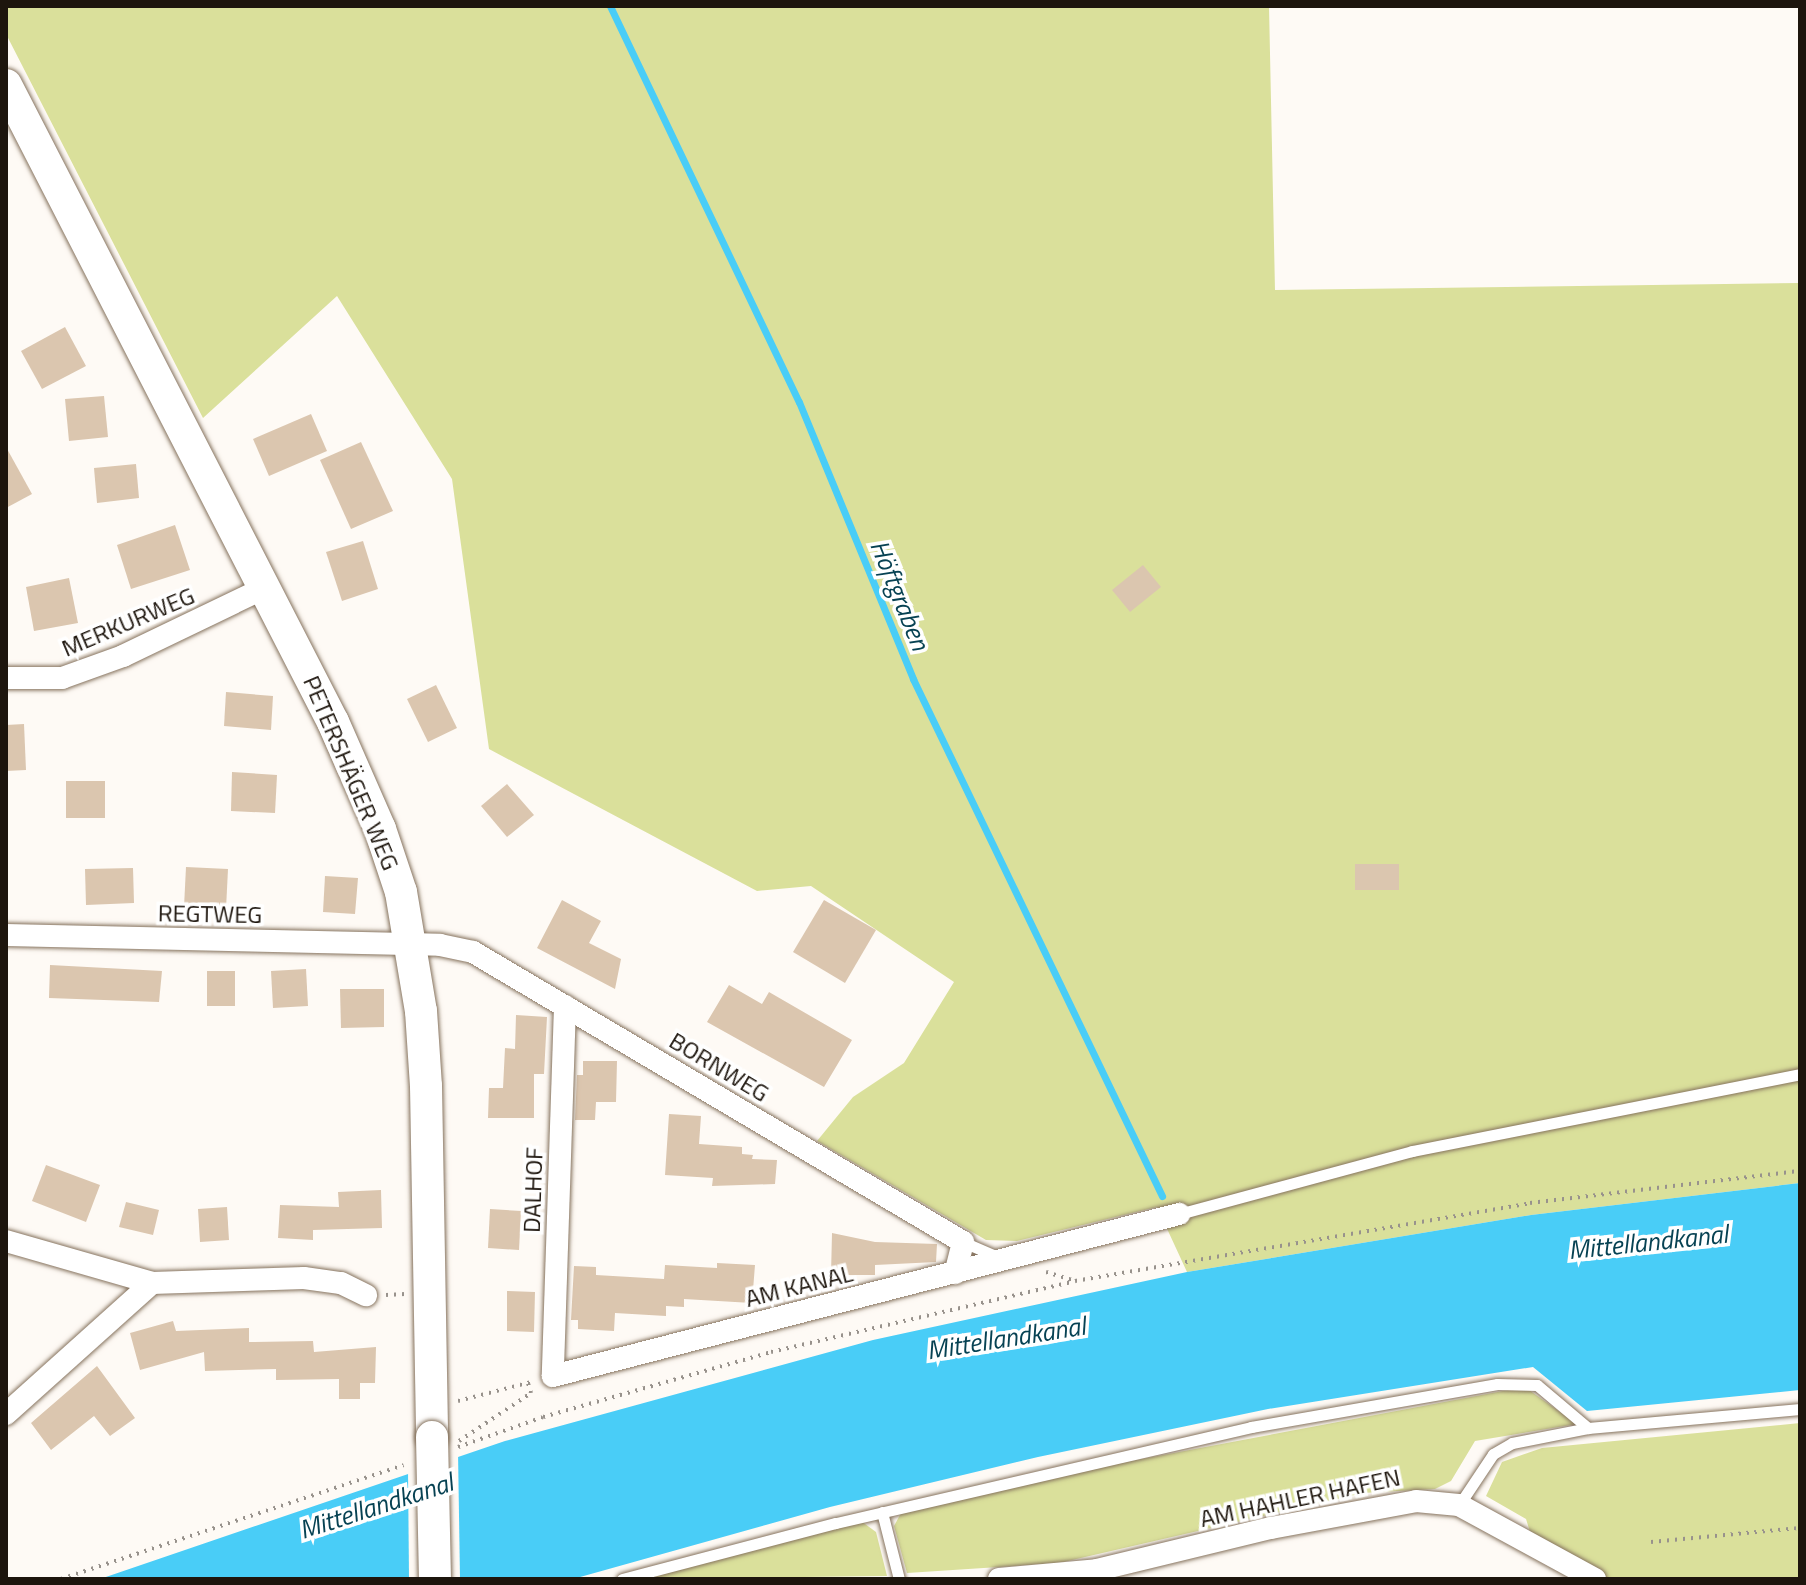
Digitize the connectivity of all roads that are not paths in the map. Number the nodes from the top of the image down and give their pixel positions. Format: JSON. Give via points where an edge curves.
{"nodes":[{"id":1,"x":7,"y":88,"type":"edge"},
{"id":2,"x":264,"y":588,"type":"junction"},
{"id":3,"x":6,"y":678,"type":"edge"},
{"id":4,"x":6,"y":935,"type":"edge"},
{"id":5,"x":412,"y":945,"type":"junction"},
{"id":6,"x":565,"y":1006,"type":"junction"},
{"id":7,"x":1800,"y":1074,"type":"edge"},
{"id":8,"x":1179,"y":1214,"type":"joint"},
{"id":9,"x":6,"y":1241,"type":"edge"},
{"id":10,"x":963,"y":1242,"type":"junction"},
{"id":11,"x":1003,"y":1260,"type":"junction"},
{"id":12,"x":955,"y":1273,"type":"junction"},
{"id":13,"x":152,"y":1283,"type":"junction"},
{"id":14,"x":366,"y":1295,"type":"road end"},
{"id":15,"x":553,"y":1376,"type":"joint"},
{"id":16,"x":1800,"y":1409,"type":"edge"},
{"id":17,"x":6,"y":1414,"type":"edge"},
{"id":18,"x":1588,"y":1428,"type":"junction"},
{"id":19,"x":1459,"y":1505,"type":"junction"},
{"id":20,"x":882,"y":1512,"type":"junction"},
{"id":21,"x":435,"y":1579,"type":"edge"},
{"id":22,"x":622,"y":1579,"type":"edge"},
{"id":23,"x":899,"y":1579,"type":"edge"},
{"id":24,"x":999,"y":1579,"type":"edge"},
{"id":25,"x":1595,"y":1579,"type":"edge"}],
"edges":[{"from":1,"to":2,"type":"street","name":"PETERSHÄGER WEG"},
{"from":2,"to":3,"type":"street","name":"MERKURWEG","via":[[123,656],[62,678]]},
{"from":2,"to":5,"type":"street","name":"PETERSHÄGER WEG","via":[[380,829]]},
{"from":4,"to":5,"type":"street","name":"REGTWEG"},
{"from":5,"to":6,"type":"street","name":"BORNWEG","via":[[473,952]]},
{"from":5,"to":21,"type":"street","name":"PETERSHÄGER WEG","bridge":true,"via":[[426,1086],[431,1404],[446,1443]]},
{"from":6,"to":10,"type":"street","name":"BORNWEG"},
{"from":6,"to":15,"type":"street","name":"DALHOF"},
{"from":7,"to":8,"type":"lane","via":[[1412,1151]]},
{"from":8,"to":11,"type":"street","name":"AM KANAL"},
{"from":9,"to":13,"type":"street"},
{"from":10,"to":11,"type":"lane"},
{"from":10,"to":12,"type":"street"},
{"from":11,"to":12,"type":"street","name":"AM KANAL"},
{"from":12,"to":15,"type":"street","name":"AM KANAL"},
{"from":13,"to":14,"type":"street","via":[[304,1278],[341,1283]]},
{"from":13,"to":17,"type":"street"},
{"from":16,"to":18,"type":"lane"},
{"from":18,"to":19,"type":"lane","via":[[1512,1443],[1493,1454]]},
{"from":18,"to":20,"type":"lane","via":[[1537,1385],[1497,1384],[1251,1427]]},
{"from":19,"to":24,"type":"street","name":"AM HAHLER HAFEN","via":[[1416,1501],[1355,1510],[1097,1570]]},
{"from":19,"to":25,"type":"street","name":"AM HAHLER HAFEN"},
{"from":20,"to":22,"type":"lane"},
{"from":20,"to":23,"type":"lane"}]}
